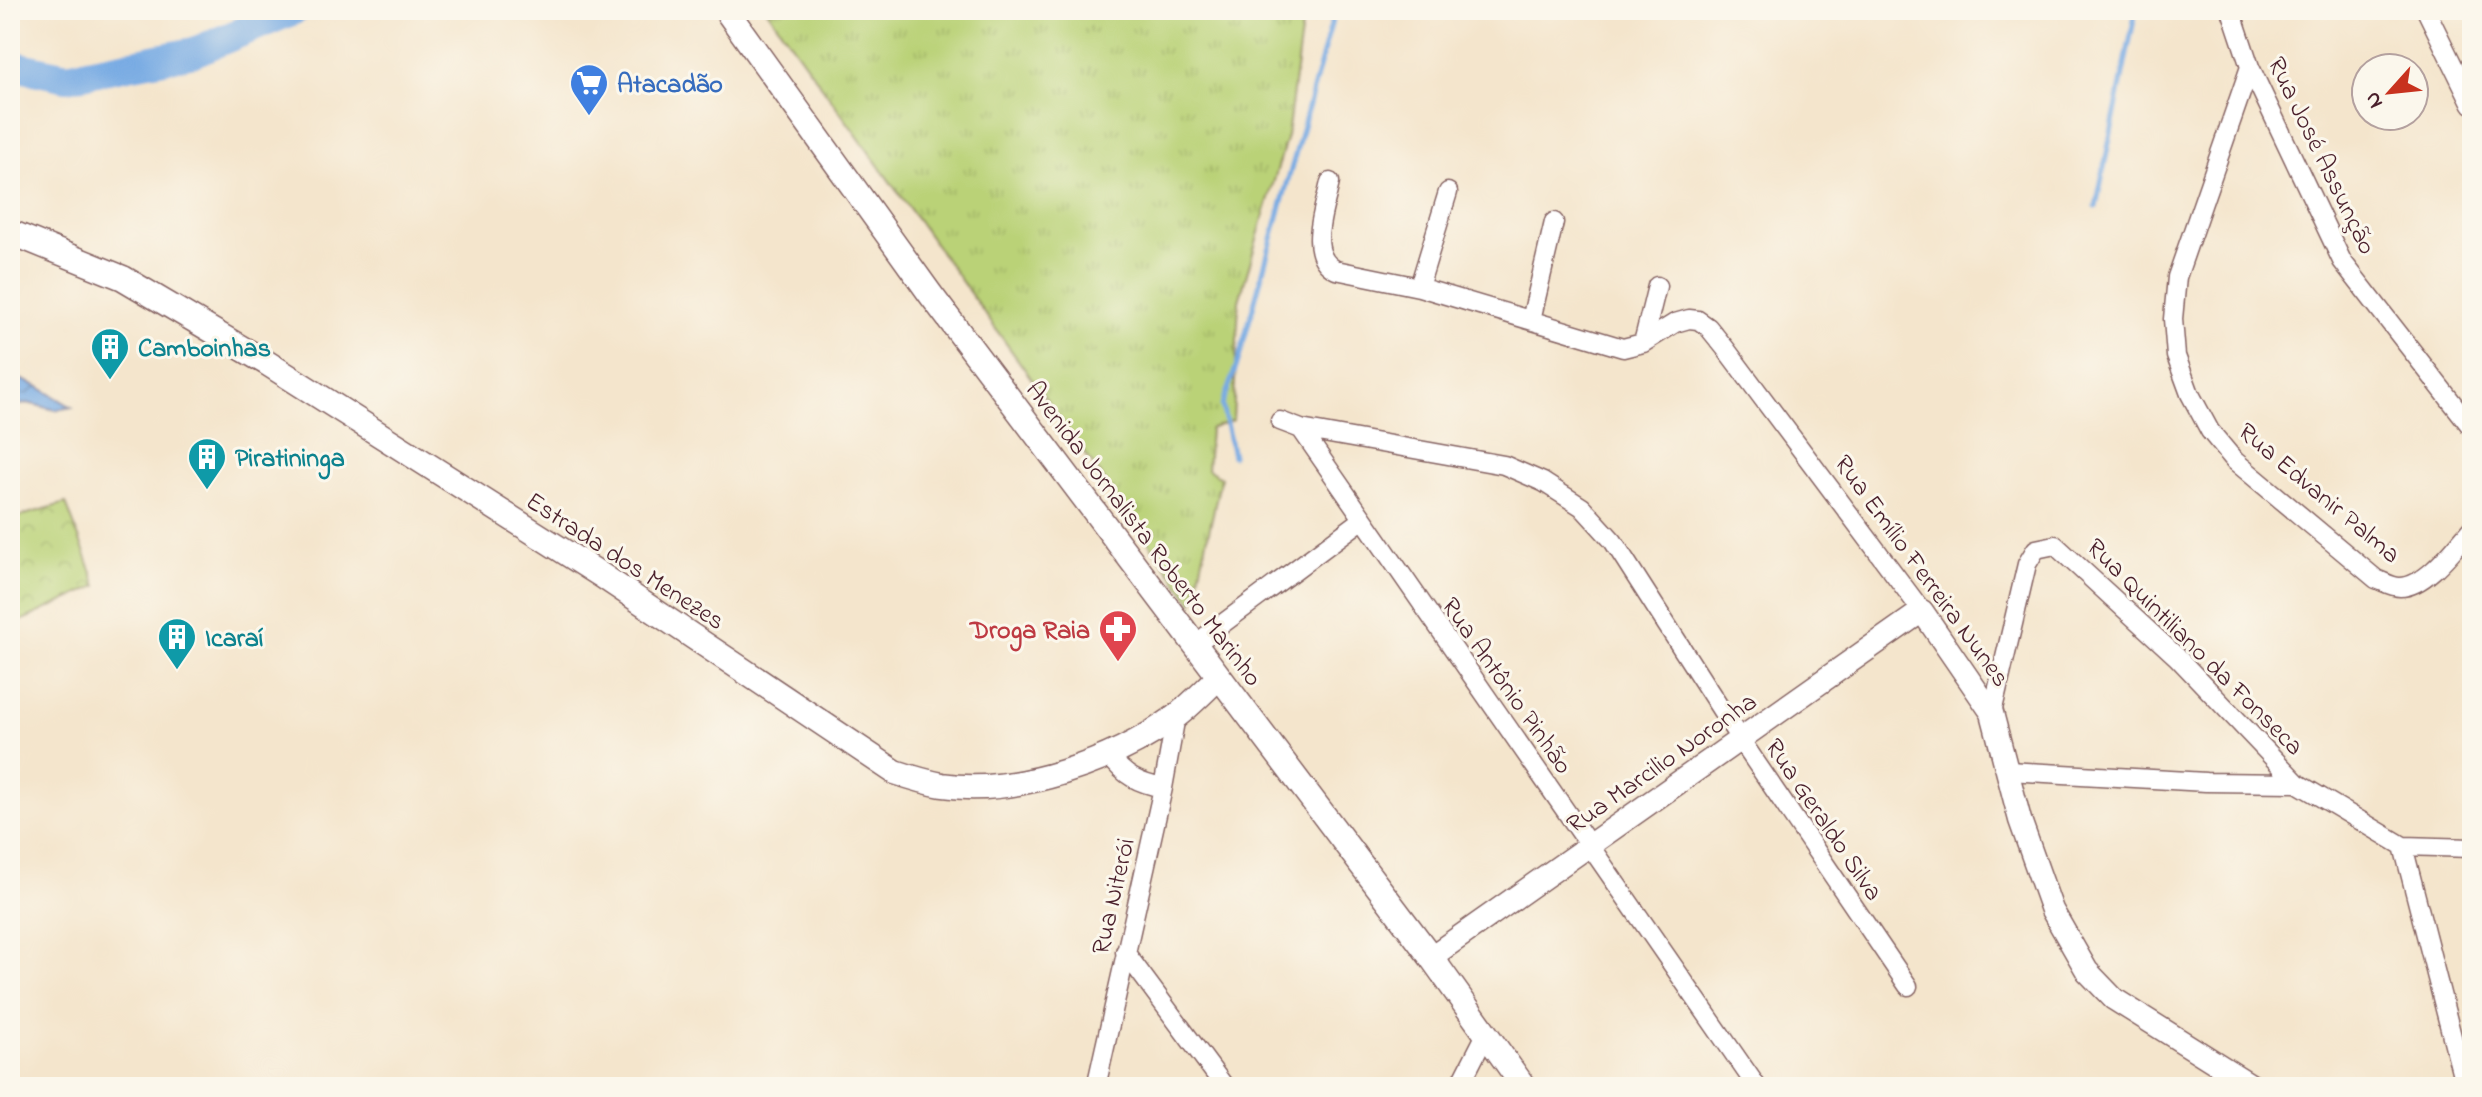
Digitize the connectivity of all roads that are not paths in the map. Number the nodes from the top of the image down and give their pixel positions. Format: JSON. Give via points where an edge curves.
{"nodes":[{"id":1,"x":726,"y":10,"type":"edge"},
{"id":2,"x":2231,"y":10,"type":"edge"},
{"id":3,"x":2426,"y":10,"type":"edge"},
{"id":4,"x":2250,"y":67,"type":"junction"},
{"id":5,"x":2472,"y":104,"type":"edge"},
{"id":6,"x":1330,"y":182,"type":"dead end"},
{"id":7,"x":1448,"y":192,"type":"dead end"},
{"id":8,"x":1554,"y":222,"type":"dead end"},
{"id":9,"x":10,"y":232,"type":"edge"},
{"id":10,"x":1657,"y":286,"type":"dead end"},
{"id":11,"x":1419,"y":287,"type":"junction"},
{"id":12,"x":1531,"y":320,"type":"junction"},
{"id":13,"x":1643,"y":343,"type":"junction"},
{"id":14,"x":1280,"y":421,"type":"dead end"},
{"id":15,"x":2472,"y":428,"type":"edge"},
{"id":16,"x":1301,"y":429,"type":"junction"},
{"id":17,"x":1362,"y":520,"type":"junction"},
{"id":18,"x":2472,"y":528,"type":"edge"},
{"id":19,"x":1922,"y":611,"type":"junction"},
{"id":20,"x":1194,"y":645,"type":"junction"},
{"id":21,"x":1219,"y":677,"type":"junction"},
{"id":22,"x":1992,"y":713,"type":"junction"},
{"id":23,"x":1176,"y":716,"type":"junction"},
{"id":24,"x":1740,"y":739,"type":"junction"},
{"id":25,"x":1109,"y":755,"type":"junction"},
{"id":26,"x":2008,"y":771,"type":"junction"},
{"id":27,"x":2297,"y":783,"type":"junction"},
{"id":28,"x":1163,"y":788,"type":"junction"},
{"id":29,"x":2403,"y":846,"type":"junction"},
{"id":30,"x":1589,"y":847,"type":"junction"},
{"id":31,"x":2472,"y":848,"type":"edge"},
{"id":32,"x":1125,"y":952,"type":"junction"},
{"id":33,"x":1431,"y":957,"type":"junction"},
{"id":34,"x":1908,"y":986,"type":"dead end"},
{"id":35,"x":1486,"y":1034,"type":"junction"},
{"id":36,"x":2236,"y":1083,"type":"edge"},
{"id":37,"x":1096,"y":1087,"type":"edge"},
{"id":38,"x":1225,"y":1087,"type":"edge"},
{"id":39,"x":1459,"y":1087,"type":"edge"},
{"id":40,"x":1524,"y":1087,"type":"edge"},
{"id":41,"x":1757,"y":1087,"type":"edge"},
{"id":42,"x":2465,"y":1087,"type":"edge"}],
"edges":[{"from":1,"to":20,"type":"main road","name":"Avenida Jornalista Roberto Marinho","via":[[931,295]]},
{"from":2,"to":4,"type":"street","name":"Rua José Assunção"},
{"from":3,"to":5,"type":"street"},
{"from":4,"to":15,"type":"street","name":"Rua José Assunção","via":[[2342,261]]},
{"from":4,"to":18,"type":"street","name":"Rua Edvanir Palma","via":[[2177,277],[2176,356],[2190,394],[2210,431],[2235,461],[2376,579],[2397,587],[2421,580]]},
{"from":6,"to":11,"type":"street","via":[[1319,237],[1319,251],[1328,266]]},
{"from":7,"to":11,"type":"street"},
{"from":8,"to":12,"type":"street"},
{"from":9,"to":25,"type":"main road","name":"Estrada dos Menezes","via":[[123,278],[267,363],[601,575],[895,772],[940,785],[1005,786]]},
{"from":10,"to":13,"type":"street"},
{"from":11,"to":12,"type":"street"},
{"from":12,"to":13,"type":"street","via":[[1623,348]]},
{"from":13,"to":19,"type":"street","name":"Rua Emílio Ferreira Nunes","via":[[1689,319],[1708,327]]},
{"from":14,"to":16,"type":"street","name":"Rua Geraldo Silva"},
{"from":16,"to":17,"type":"street","name":"Rua Antônio Pinhão"},
{"from":16,"to":24,"type":"street","name":"Rua Geraldo Silva","via":[[1504,465],[1582,507],[1613,541]]},
{"from":17,"to":20,"type":"street"},
{"from":17,"to":30,"type":"street","name":"Rua Antônio Pinhão"},
{"from":19,"to":22,"type":"street","name":"Rua Emílio Ferreira Nunes"},
{"from":19,"to":24,"type":"street","name":"Rua Marcilio Noronha"},
{"from":20,"to":21,"type":"main road","name":"Avenida Jornalista Roberto Marinho"},
{"from":21,"to":23,"type":"main road","name":"Estrada dos Menezes"},
{"from":21,"to":33,"type":"main road","name":"Avenida Jornalista Roberto Marinho"},
{"from":22,"to":26,"type":"street","name":"Rua Emílio Ferreira Nunes"},
{"from":22,"to":27,"type":"street","name":"Rua Quintiliano da Fonseca","via":[[2027,564],[2036,549],[2055,545],[2177,657]]},
{"from":23,"to":25,"type":"main road","name":"Estrada dos Menezes"},
{"from":23,"to":28,"type":"street","name":"Rua Niterói"},
{"from":24,"to":30,"type":"street","name":"Rua Marcilio Noronha"},
{"from":24,"to":34,"type":"street","name":"Rua Geraldo Silva"},
{"from":25,"to":28,"type":"street","via":[[1136,782]]},
{"from":26,"to":27,"type":"street"},
{"from":26,"to":36,"type":"street","name":"Rua Emílio Ferreira Nunes","via":[[2052,910],[2087,971],[2114,999]]},
{"from":27,"to":29,"type":"street"},
{"from":28,"to":32,"type":"street","name":"Rua Niterói"},
{"from":29,"to":31,"type":"street"},
{"from":29,"to":42,"type":"street"},
{"from":30,"to":33,"type":"street","name":"Rua Marcilio Noronha"},
{"from":30,"to":41,"type":"street","name":"Rua Antônio Pinhão"},
{"from":32,"to":37,"type":"street","name":"Rua Niterói"},
{"from":32,"to":38,"type":"street"},
{"from":33,"to":35,"type":"main road","name":"Avenida Jornalista Roberto Marinho"},
{"from":35,"to":39,"type":"street"},
{"from":35,"to":40,"type":"main road","name":"Avenida Jornalista Roberto Marinho"}]}
